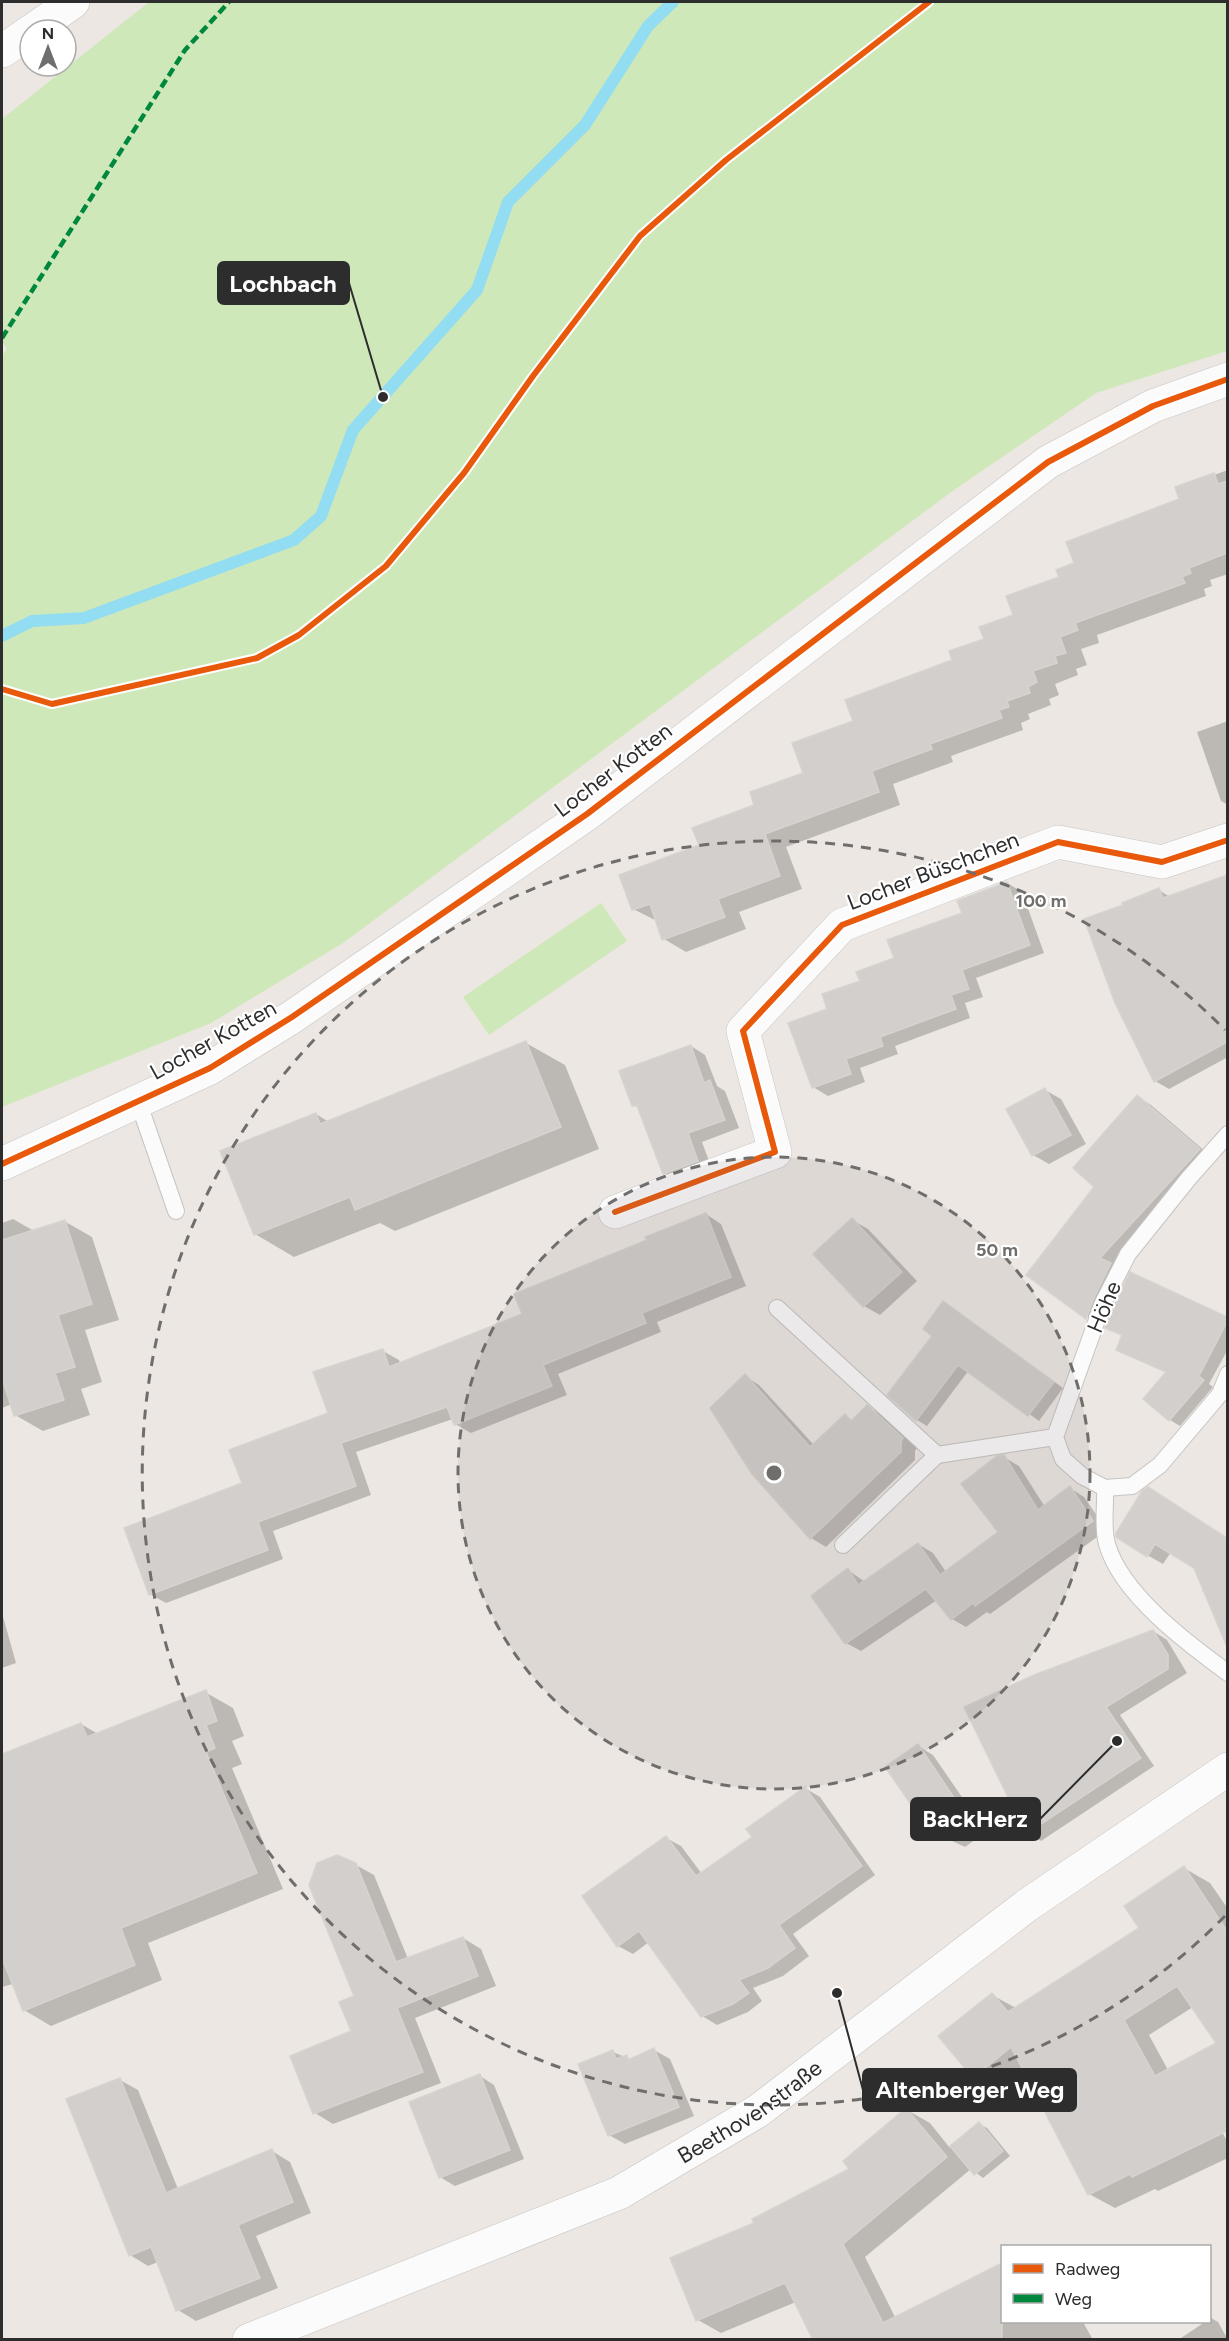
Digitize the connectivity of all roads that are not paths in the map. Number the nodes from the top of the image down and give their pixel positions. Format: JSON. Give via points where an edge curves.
{"nodes":[{"id":1,"x":73,"y":2,"type":"edge"},
{"id":2,"x":50,"y":18,"type":"edge"},
{"id":3,"x":18,"y":40,"type":"edge"},
{"id":4,"x":2,"y":51,"type":"edge"},
{"id":5,"x":1227,"y":379,"type":"edge"},
{"id":6,"x":1227,"y":840,"type":"edge"},
{"id":7,"x":138,"y":1101,"type":"junction"},
{"id":8,"x":1227,"y":1134,"type":"edge"},
{"id":9,"x":2,"y":1164,"type":"edge"},
{"id":10,"x":176,"y":1211,"type":"dead end"},
{"id":11,"x":615,"y":1212,"type":"dead end"},
{"id":12,"x":777,"y":1308,"type":"dead end"},
{"id":13,"x":1227,"y":1374,"type":"edge"},
{"id":14,"x":1054,"y":1437,"type":"junction"},
{"id":15,"x":937,"y":1455,"type":"junction"},
{"id":16,"x":1105,"y":1488,"type":"junction"},
{"id":17,"x":843,"y":1545,"type":"dead end"},
{"id":18,"x":1227,"y":1673,"type":"edge"},
{"id":19,"x":1227,"y":1769,"type":"edge"},
{"id":20,"x":249,"y":2340,"type":"edge"}],
"edges":[{"from":1,"to":2,"type":"street"},
{"from":3,"to":4,"type":"street"},
{"from":5,"to":7,"type":"street","name":"Locher Kotten","via":[[1153,406],[1048,462],[587,814],[292,1017],[210,1068]]},
{"from":6,"to":11,"type":"street","name":"Locher Büschchen","via":[[1162,862],[1058,842],[842,925],[743,1031],[775,1152]]},
{"from":7,"to":9,"type":"street","name":"Locher Kotten"},
{"from":7,"to":10,"type":"lane"},
{"from":8,"to":14,"type":"lane","name":"Höhe","via":[[1128,1254],[1103,1304]]},
{"from":12,"to":15,"type":"lane"},
{"from":13,"to":16,"type":"lane","via":[[1220,1394],[1160,1465],[1131,1486]]},
{"from":14,"to":15,"type":"lane"},
{"from":14,"to":16,"type":"lane","via":[[1063,1459],[1082,1476]]},
{"from":15,"to":17,"type":"lane"},
{"from":16,"to":18,"type":"lane","via":[[1106,1541],[1113,1562],[1170,1630]]},
{"from":19,"to":20,"type":"street","name":"Beethovenstraße","via":[[1026,1906],[758,2111],[619,2193]]}]}
